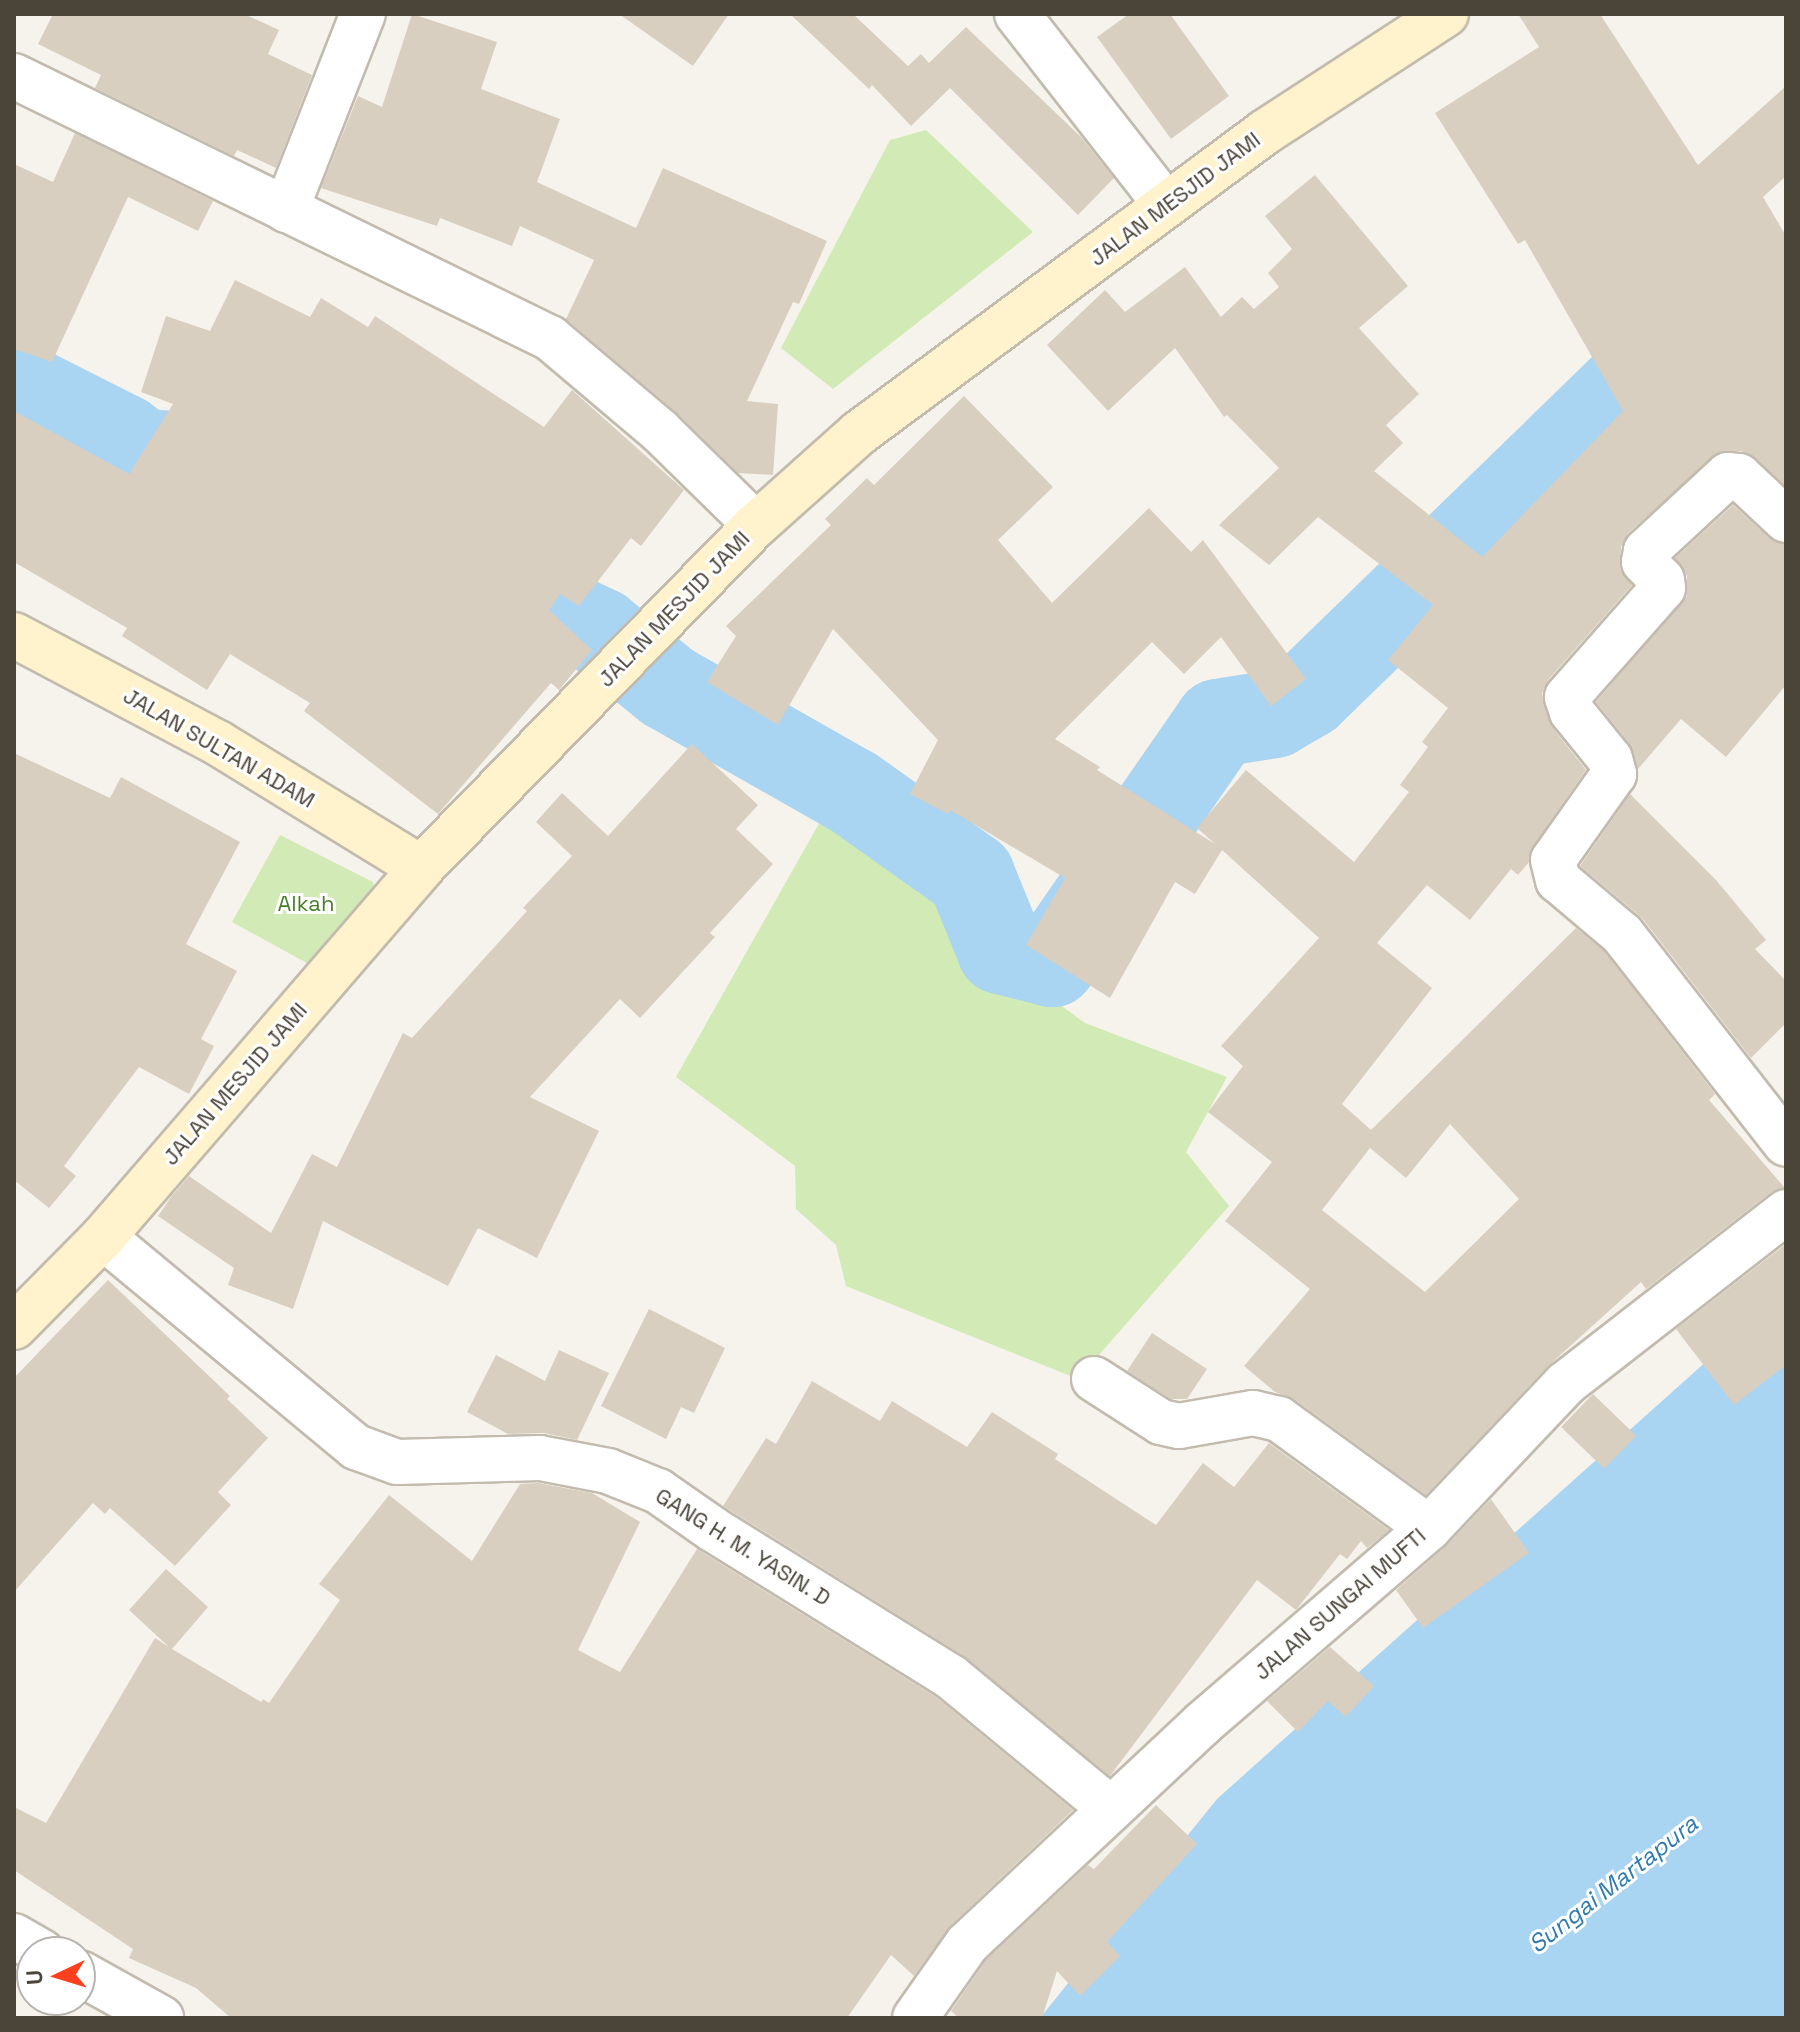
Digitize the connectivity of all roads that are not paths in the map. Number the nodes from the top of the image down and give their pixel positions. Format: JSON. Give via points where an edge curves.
{"nodes":[{"id":1,"x":363,"y":14,"type":"edge"},
{"id":2,"x":1017,"y":14,"type":"edge"},
{"id":3,"x":1446,"y":14,"type":"edge"},
{"id":4,"x":14,"y":76,"type":"edge"},
{"id":5,"x":1166,"y":205,"type":"junction"},
{"id":6,"x":286,"y":210,"type":"junction"},
{"id":7,"x":1786,"y":520,"type":"edge"},
{"id":8,"x":756,"y":525,"type":"junction"},
{"id":9,"x":14,"y":635,"type":"edge"},
{"id":10,"x":421,"y":868,"type":"junction"},
{"id":11,"x":1786,"y":1144,"type":"edge"},
{"id":12,"x":1786,"y":1212,"type":"edge"},
{"id":13,"x":103,"y":1237,"type":"junction"},
{"id":14,"x":14,"y":1327,"type":"edge"},
{"id":15,"x":1094,"y":1379,"type":"dead end"},
{"id":16,"x":1429,"y":1528,"type":"junction"},
{"id":17,"x":1111,"y":1809,"type":"junction"},
{"id":18,"x":96,"y":1982,"type":"edge"},
{"id":19,"x":161,"y":2018,"type":"edge"},
{"id":20,"x":915,"y":2018,"type":"edge"}],
"edges":[{"from":1,"to":6,"type":"street"},
{"from":2,"to":5,"type":"street"},
{"from":3,"to":5,"type":"street","name":"JALAN MESJID JAMI","via":[[1265,132]]},
{"from":4,"to":6,"type":"street"},
{"from":5,"to":8,"type":"street","name":"JALAN MESJID JAMI","via":[[859,433]]},
{"from":6,"to":8,"type":"street","via":[[550,338],[660,431]]},
{"from":7,"to":11,"type":"street","via":[[1739,476],[1728,475],[1646,551],[1644,562],[1663,588],[1567,697],[1572,712],[1610,759],[1614,774],[1553,860],[1558,880],[1622,934]]},
{"from":8,"to":10,"type":"street","name":"JALAN MESJID JAMI"},
{"from":9,"to":10,"type":"street","name":"JALAN SULTAN ADAM","via":[[218,743]]},
{"from":10,"to":13,"type":"street","name":"JALAN MESJID JAMI"},
{"from":12,"to":16,"type":"street","name":"JALAN SUNGAI MUFTI","via":[[1565,1384]]},
{"from":13,"to":14,"type":"street","name":"JALAN MESJID JAMI"},
{"from":13,"to":17,"type":"street","name":"GANG H. M. YASIN. D","via":[[356,1447],[397,1462],[540,1458],[608,1471],[658,1491],[951,1677]]},
{"from":15,"to":16,"type":"street","via":[[1161,1422],[1179,1426],[1253,1413],[1279,1419]]},
{"from":16,"to":17,"type":"street","name":"JALAN SUNGAI MUFTI"},
{"from":17,"to":20,"type":"street","name":"JALAN SUNGAI MUFTI","via":[[967,1944]]},
{"from":18,"to":19,"type":"street"}]}
